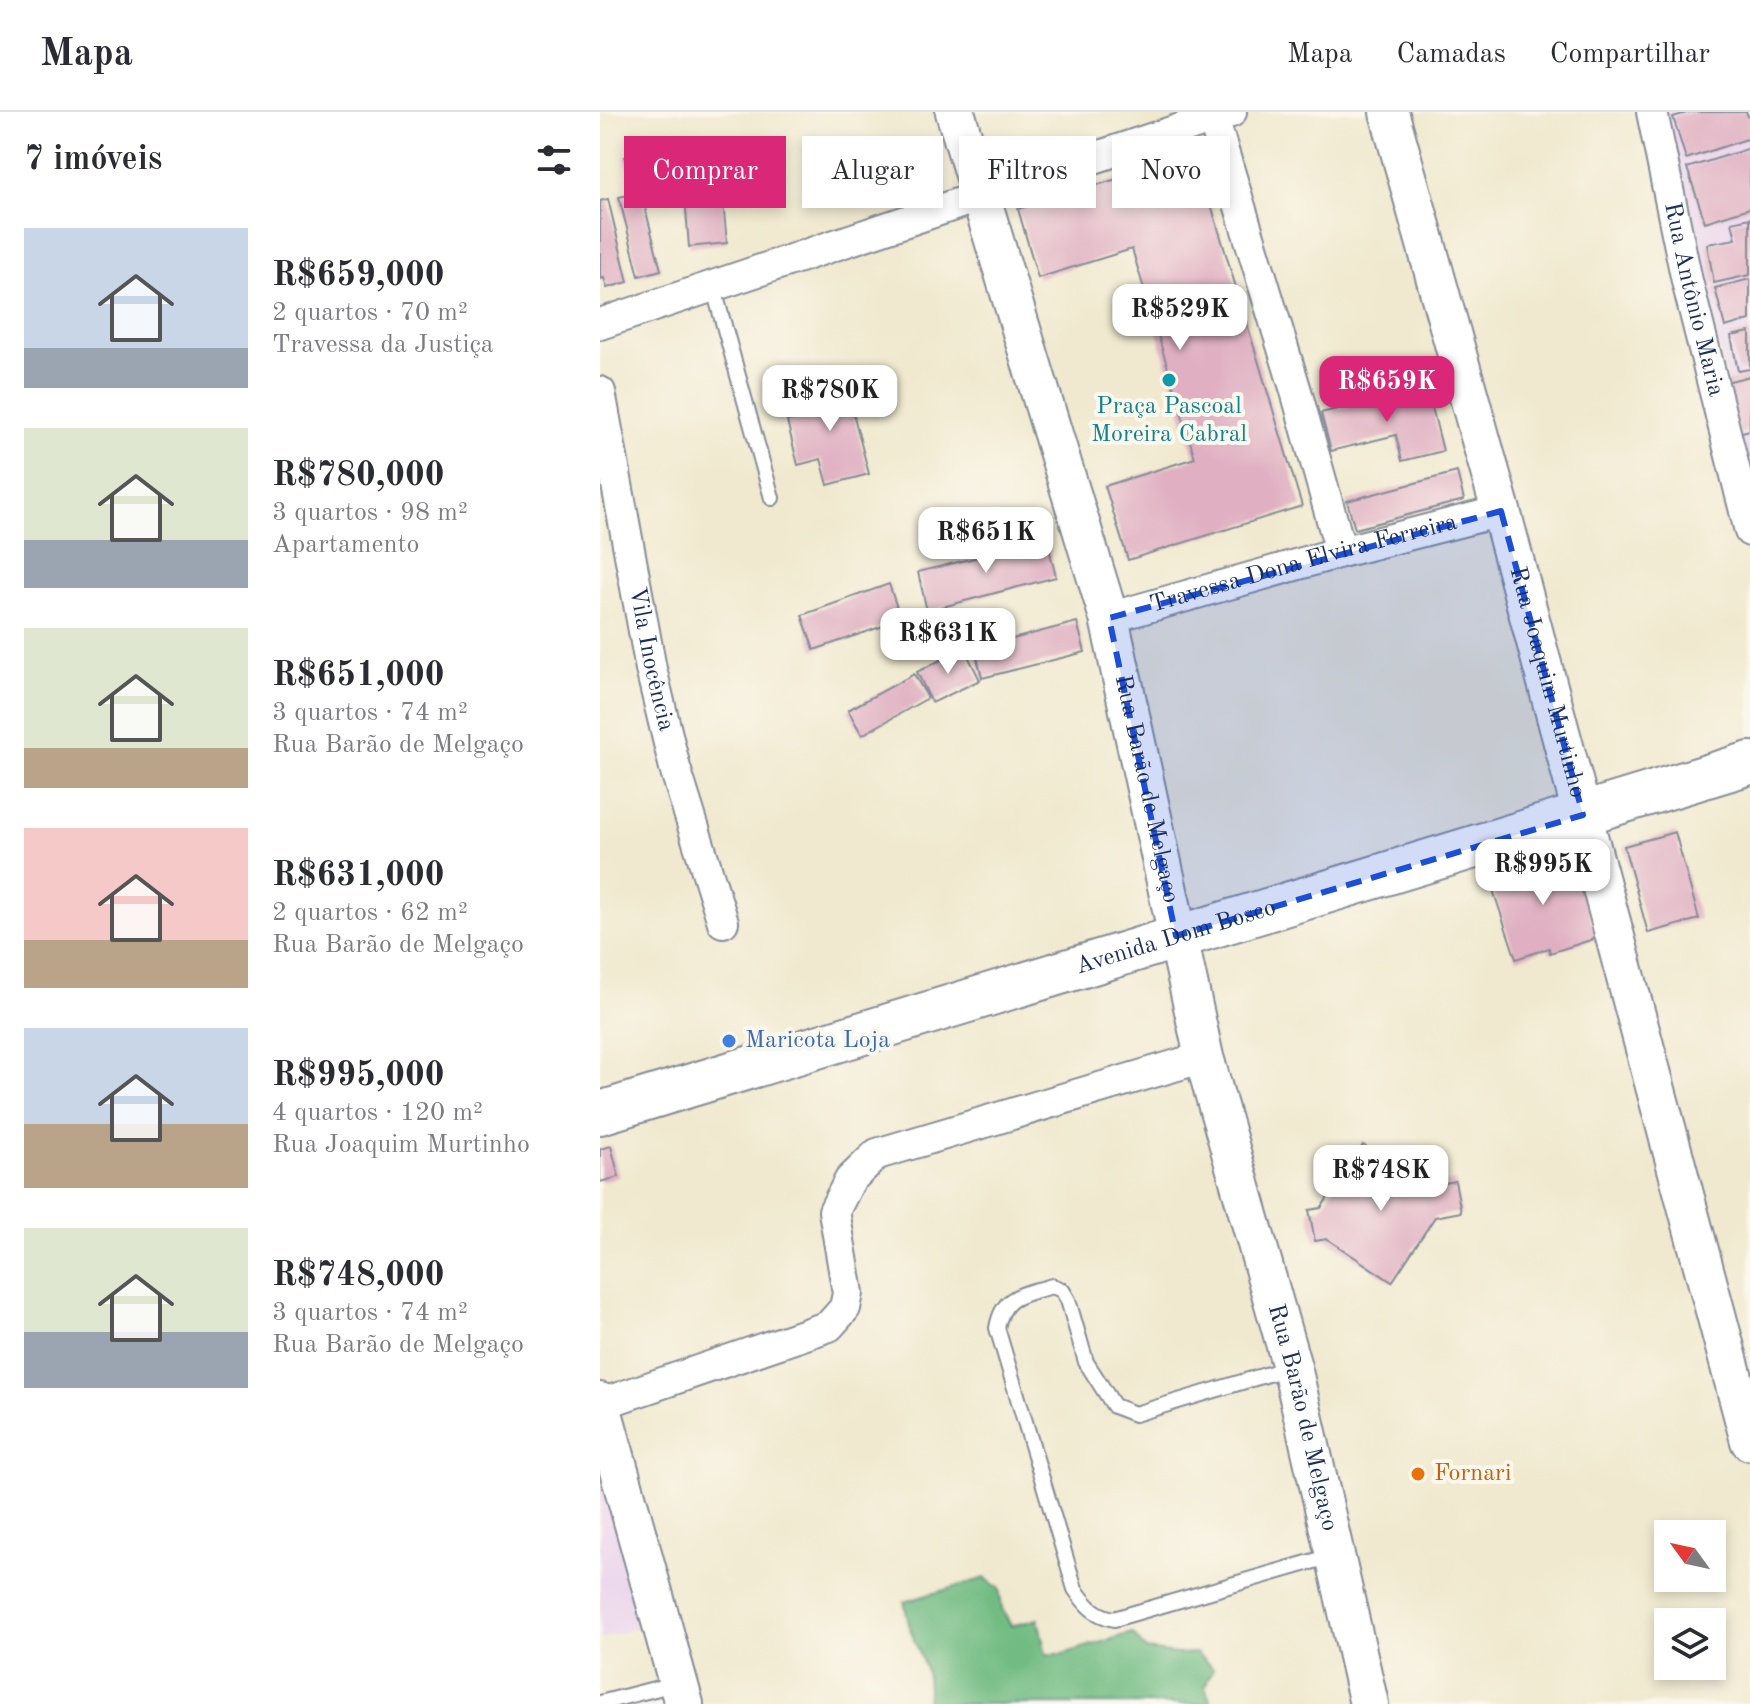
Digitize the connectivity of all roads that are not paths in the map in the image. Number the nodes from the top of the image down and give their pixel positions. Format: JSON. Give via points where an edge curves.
{"nodes":[{"id":1,"x":955,"y":112,"type":"edge"},
{"id":2,"x":1389,"y":112,"type":"edge"},
{"id":3,"x":1652,"y":112,"type":"edge"},
{"id":4,"x":1222,"y":115,"type":"edge"},
{"id":5,"x":962,"y":136,"type":"edge"},
{"id":6,"x":1096,"y":157,"type":"edge"},
{"id":7,"x":959,"y":203,"type":"edge"},
{"id":8,"x":983,"y":208,"type":"edge"},
{"id":9,"x":713,"y":286,"type":"junction"},
{"id":10,"x":600,"y":324,"type":"edge"},
{"id":11,"x":600,"y":392,"type":"edge"},
{"id":12,"x":772,"y":498,"type":"dead end"},
{"id":13,"x":1501,"y":511,"type":"junction"},
{"id":14,"x":1750,"y":531,"type":"edge"},
{"id":15,"x":1341,"y":552,"type":"junction"},
{"id":16,"x":1109,"y":618,"type":"junction"},
{"id":17,"x":1750,"y":763,"type":"edge"},
{"id":18,"x":1583,"y":815,"type":"junction"},
{"id":19,"x":723,"y":922,"type":"dead end"},
{"id":20,"x":1176,"y":936,"type":"junction"},
{"id":21,"x":1204,"y":1057,"type":"junction"},
{"id":22,"x":600,"y":1113,"type":"edge"},
{"id":23,"x":1292,"y":1367,"type":"junction"},
{"id":24,"x":600,"y":1403,"type":"edge"},
{"id":25,"x":1750,"y":1441,"type":"edge"},
{"id":26,"x":1335,"y":1555,"type":"junction"},
{"id":27,"x":681,"y":1694,"type":"edge"},
{"id":28,"x":600,"y":1703,"type":"edge"},
{"id":29,"x":1369,"y":1704,"type":"edge"}],
"edges":[{"from":1,"to":5,"type":"street","name":"Rua Barão de Melgaço"},
{"from":2,"to":13,"type":"street","name":"Rua Joaquim Murtinho"},
{"from":3,"to":14,"type":"street","name":"Rua Antônio Maria","via":[[1687,281]]},
{"from":4,"to":6,"type":"street"},
{"from":4,"to":15,"type":"street"},
{"from":7,"to":9,"type":"street"},
{"from":8,"to":16,"type":"street","name":"Rua Barão de Melgaço"},
{"from":9,"to":10,"type":"street"},
{"from":9,"to":12,"type":"lane"},
{"from":11,"to":19,"type":"street","name":"Vila Inocência","via":[[651,669],[675,768]]},
{"from":13,"to":15,"type":"street","name":"Travessa Dona Elvira Ferreira"},
{"from":13,"to":18,"type":"street","name":"Rua Joaquim Murtinho"},
{"from":15,"to":16,"type":"street","name":"Travessa Dona Elvira Ferreira"},
{"from":16,"to":20,"type":"street","name":"Rua Barão de Melgaço"},
{"from":17,"to":18,"type":"main road","name":"Avenida Dom Bosco"},
{"from":18,"to":20,"type":"main road","name":"Avenida Dom Bosco"},
{"from":18,"to":25,"type":"street","name":"Rua Joaquim Murtinho"},
{"from":20,"to":21,"type":"street","name":"Rua Barão de Melgaço"},
{"from":20,"to":22,"type":"main road","name":"Avenida Dom Bosco"},
{"from":21,"to":23,"type":"street","name":"Rua Barão de Melgaço"},
{"from":21,"to":24,"type":"street","via":[[877,1154],[850,1180],[834,1211],[848,1293],[845,1308],[829,1326]]},
{"from":23,"to":26,"type":"street","name":"Rua Barão de Melgaço"},
{"from":23,"to":26,"type":"lane","via":[[1135,1414],[1114,1406],[1086,1362],[1062,1290],[1052,1286],[1009,1300],[997,1328],[1075,1589],[1100,1616],[1114,1619]]},
{"from":24,"to":27,"type":"street"},
{"from":26,"to":29,"type":"street","name":"Rua Barão de Melgaço"},
{"from":27,"to":28,"type":"lane"}]}
